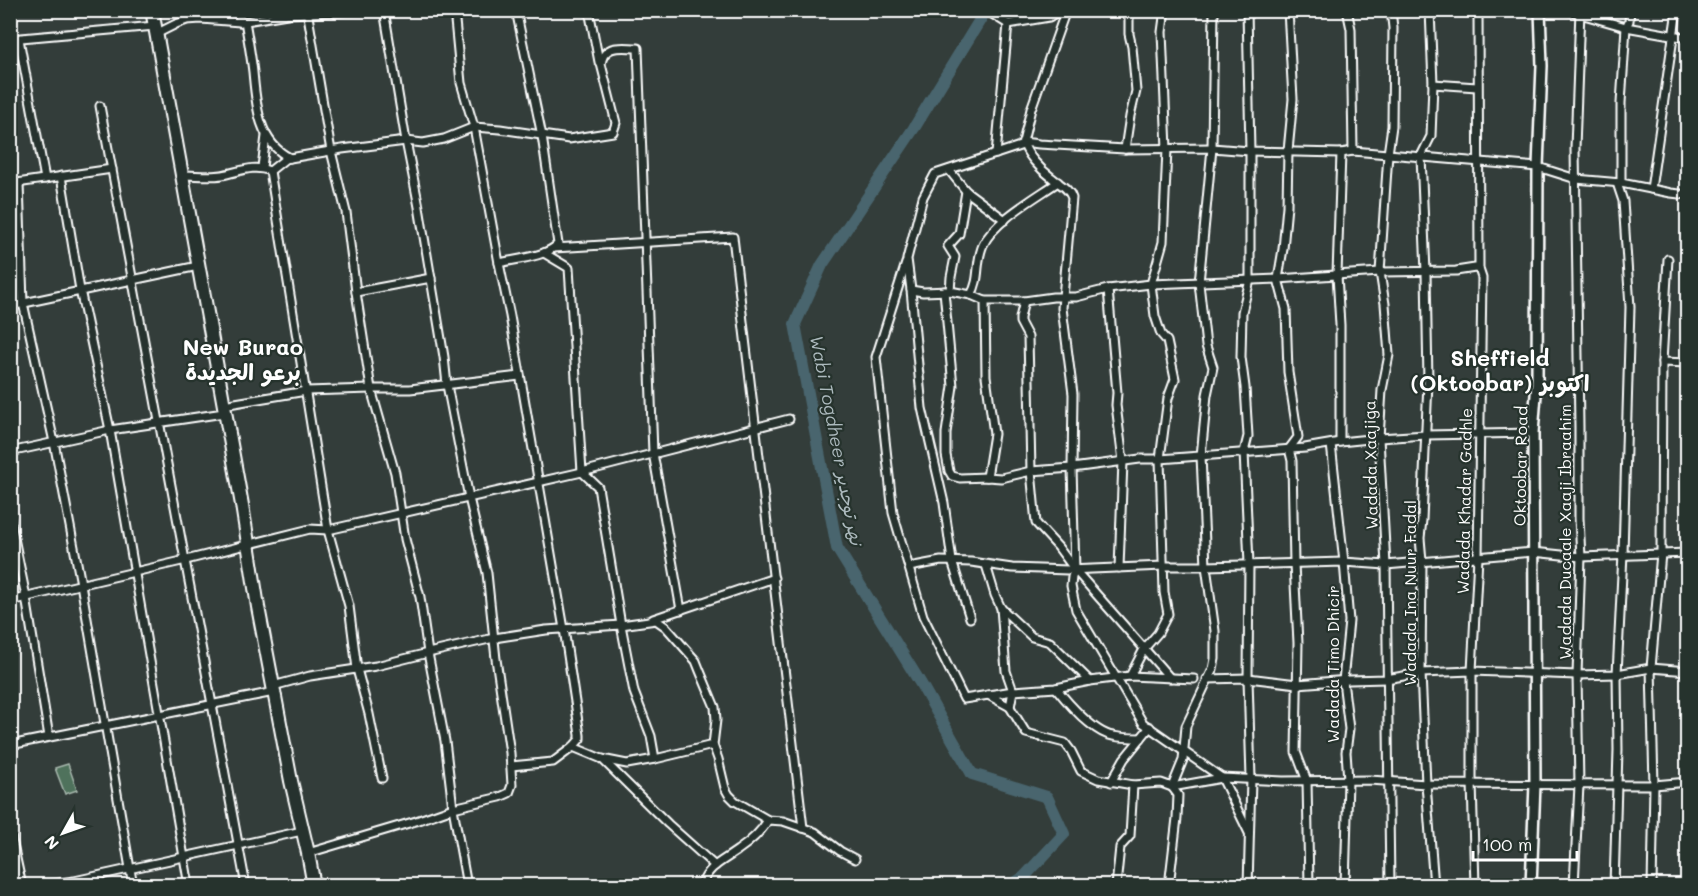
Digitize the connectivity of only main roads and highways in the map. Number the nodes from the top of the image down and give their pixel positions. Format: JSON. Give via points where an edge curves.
{"nodes":[{"id":1,"x":152,"y":10,"type":"edge"},
{"id":2,"x":314,"y":885,"type":"edge"}],
"edges":[{"from":1,"to":2,"type":"highway","via":[[273,689]]}]}
